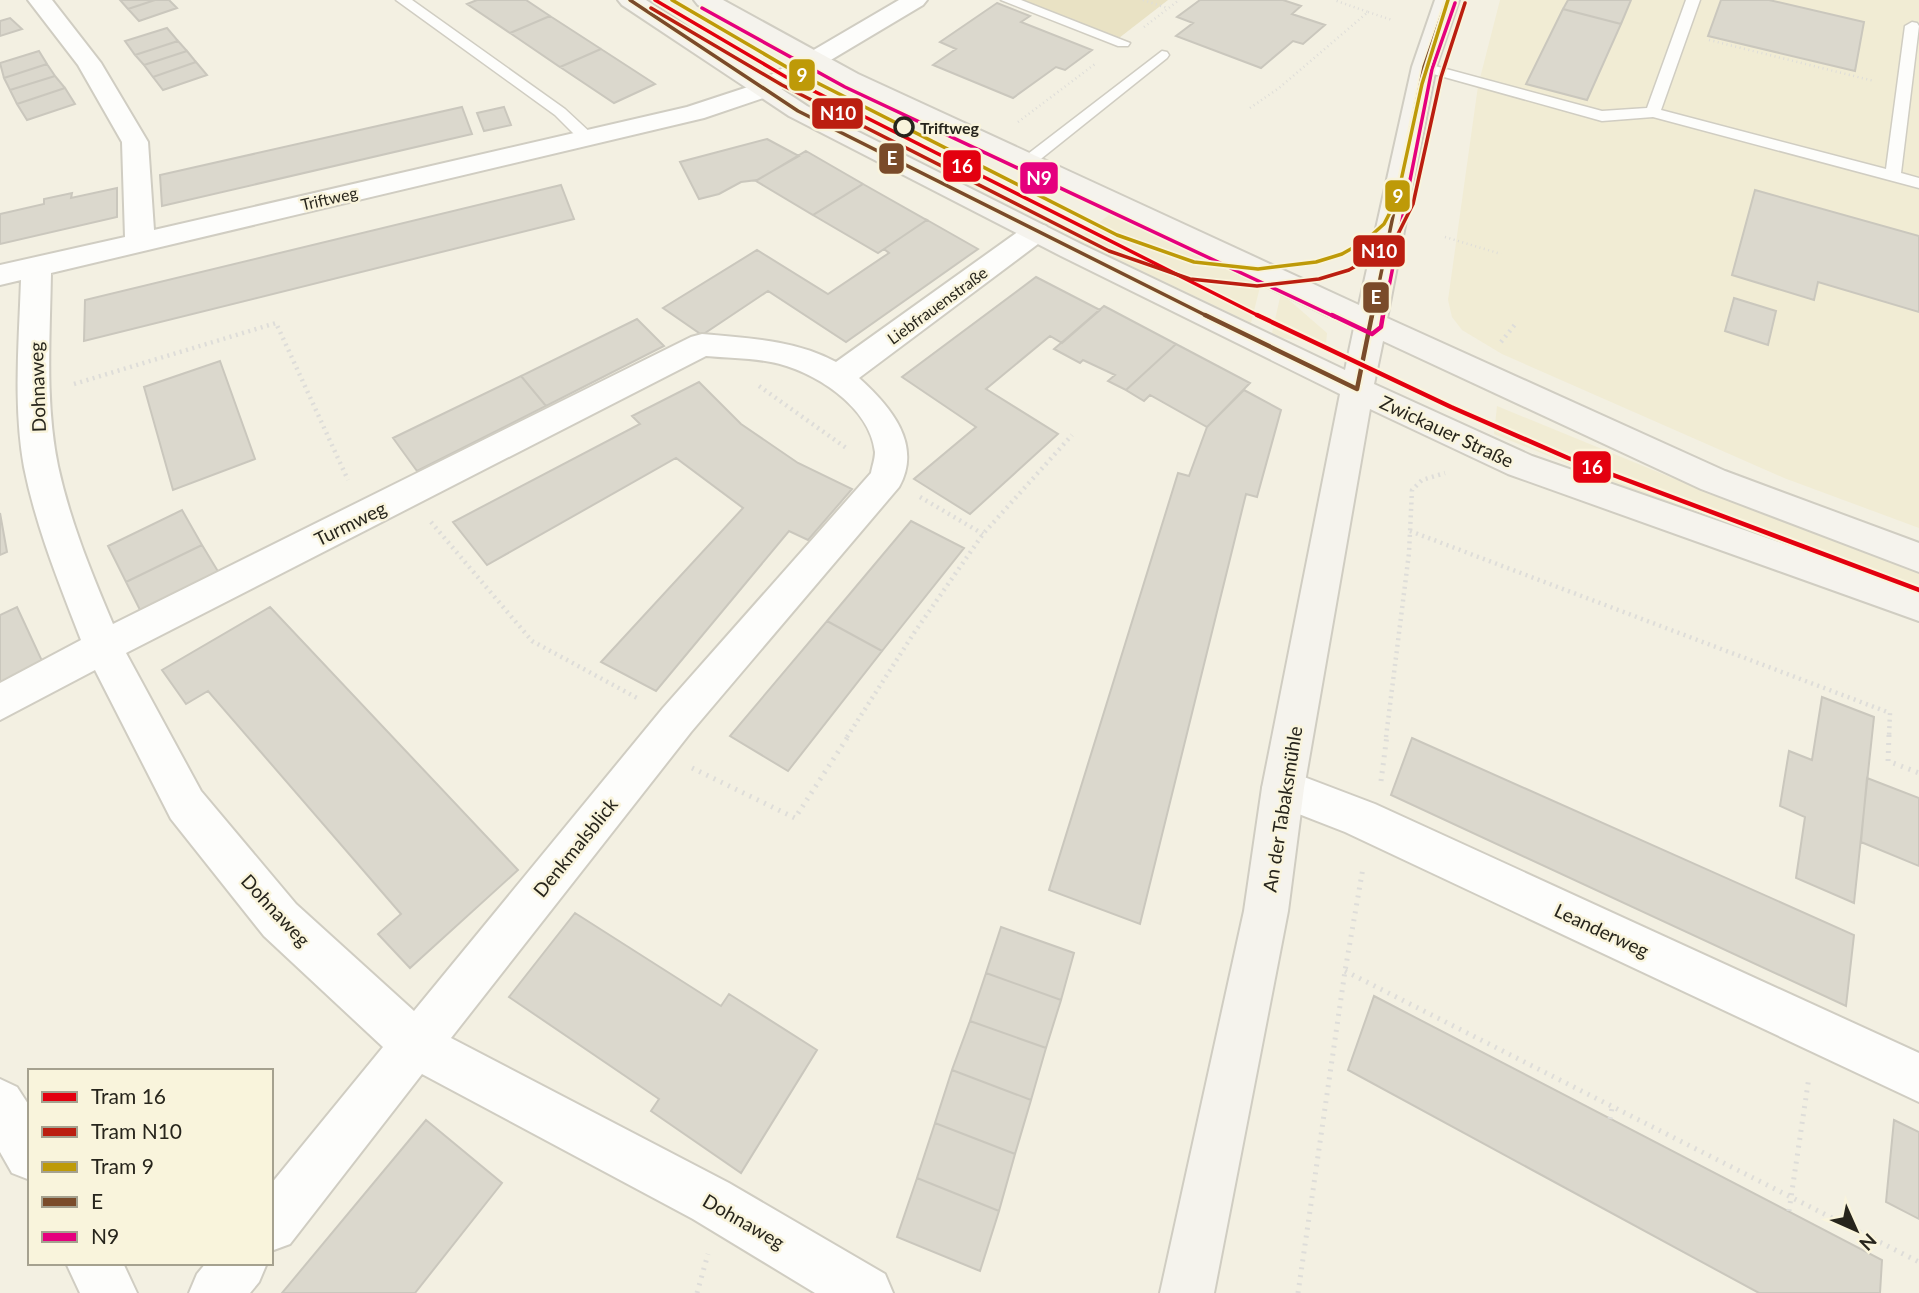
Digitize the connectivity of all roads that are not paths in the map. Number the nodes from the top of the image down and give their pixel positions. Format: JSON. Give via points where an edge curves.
{"nodes":[{"id":1,"x":40,"y":0,"type":"edge"},
{"id":2,"x":404,"y":0,"type":"edge"},
{"id":3,"x":630,"y":0,"type":"edge"},
{"id":4,"x":706,"y":0,"type":"edge"},
{"id":5,"x":915,"y":0,"type":"edge"},
{"id":6,"x":1008,"y":0,"type":"edge"},
{"id":7,"x":1447,"y":0,"type":"edge"},
{"id":8,"x":1693,"y":0,"type":"edge"},
{"id":9,"x":1912,"y":26,"type":"dead end"},
{"id":10,"x":1123,"y":43,"type":"road end"},
{"id":11,"x":1162,"y":55,"type":"dead end"},
{"id":12,"x":813,"y":62,"type":"junction"},
{"id":13,"x":1424,"y":67,"type":"junction"},
{"id":14,"x":763,"y":90,"type":"junction"},
{"id":15,"x":1653,"y":112,"type":"junction"},
{"id":16,"x":587,"y":138,"type":"junction"},
{"id":17,"x":1026,"y":163,"type":"junction"},
{"id":18,"x":1893,"y":176,"type":"junction"},
{"id":19,"x":1919,"y":183,"type":"edge"},
{"id":20,"x":1036,"y":232,"type":"junction"},
{"id":21,"x":140,"y":242,"type":"junction"},
{"id":22,"x":18,"y":271,"type":"edge"},
{"id":23,"x":1372,"y":325,"type":"junction"},
{"id":24,"x":838,"y":377,"type":"junction"},
{"id":25,"x":1357,"y":389,"type":"junction"},
{"id":26,"x":1919,"y":558,"type":"edge"},
{"id":27,"x":1919,"y":606,"type":"edge"},
{"id":28,"x":103,"y":647,"type":"junction"},
{"id":29,"x":0,"y":703,"type":"edge"},
{"id":30,"x":1283,"y":788,"type":"junction"},
{"id":31,"x":416,"y":1045,"type":"junction"},
{"id":32,"x":1919,"y":1078,"type":"edge"},
{"id":33,"x":0,"y":1104,"type":"edge"},
{"id":34,"x":28,"y":1152,"type":"edge"},
{"id":35,"x":273,"y":1223,"type":"edge"},
{"id":36,"x":94,"y":1265,"type":"edge"},
{"id":37,"x":238,"y":1265,"type":"edge"},
{"id":38,"x":110,"y":1293,"type":"edge"},
{"id":39,"x":216,"y":1293,"type":"edge"},
{"id":40,"x":866,"y":1293,"type":"edge"},
{"id":41,"x":1187,"y":1293,"type":"edge"}],
"edges":[{"from":1,"to":21,"type":"street","via":[[89,63],[135,142]]},
{"from":2,"to":16,"type":"lane","via":[[560,113]]},
{"from":3,"to":14,"type":"main road","name":"Zwickauer Straße"},
{"from":4,"to":12,"type":"main road"},
{"from":5,"to":12,"type":"street","name":"Triftweg"},
{"from":6,"to":10,"type":"lane"},
{"from":7,"to":13,"type":"main road","name":"An der Tabaksmühle"},
{"from":8,"to":15,"type":"lane"},
{"from":9,"to":18,"type":"lane"},
{"from":11,"to":17,"type":"lane"},
{"from":12,"to":14,"type":"street","name":"Triftweg"},
{"from":12,"to":17,"type":"main road"},
{"from":13,"to":15,"type":"lane","via":[[1602,116]]},
{"from":13,"to":23,"type":"main road","name":"An der Tabaksmühle"},
{"from":14,"to":16,"type":"street","name":"Triftweg","via":[[695,113]]},
{"from":14,"to":20,"type":"main road","name":"Zwickauer Straße"},
{"from":15,"to":18,"type":"lane"},
{"from":16,"to":21,"type":"street","name":"Triftweg"},
{"from":17,"to":23,"type":"main road"},
{"from":18,"to":19,"type":"lane"},
{"from":20,"to":24,"type":"street","name":"Liebfrauenstraße"},
{"from":20,"to":25,"type":"main road","name":"Zwickauer Straße"},
{"from":21,"to":22,"type":"street","name":"Triftweg"},
{"from":22,"to":28,"type":"street","name":"Dohnaweg","via":[[41,465],[59,537]]},
{"from":23,"to":25,"type":"main road","name":"An der Tabaksmühle"},
{"from":23,"to":26,"type":"main road","via":[[1713,480]]},
{"from":24,"to":28,"type":"street","name":"Turmweg","via":[[813,362],[771,351],[702,345]]},
{"from":24,"to":31,"type":"street","name":"Denkmalsblick","via":[[873,409],[884,426],[892,454],[887,478],[665,735]]},
{"from":25,"to":27,"type":"main road","name":"Zwickauer Straße","via":[[1520,465]]},
{"from":25,"to":30,"type":"main road","name":"An der Tabaksmühle"},
{"from":28,"to":29,"type":"street","name":"Turmweg"},
{"from":28,"to":31,"type":"street","name":"Dohnaweg","via":[[186,805],[280,920]]},
{"from":30,"to":32,"type":"street","name":"Leanderweg","via":[[1333,805]]},
{"from":30,"to":41,"type":"main road","name":"An der Tabaksmühle","via":[[1266,911]]},
{"from":31,"to":35,"type":"street","name":"Denkmalsblick"},
{"from":31,"to":40,"type":"street","name":"Dohnaweg","via":[[711,1201]]},
{"from":33,"to":34,"type":"street"},
{"from":36,"to":38,"type":"street"},
{"from":37,"to":39,"type":"street"}]}
